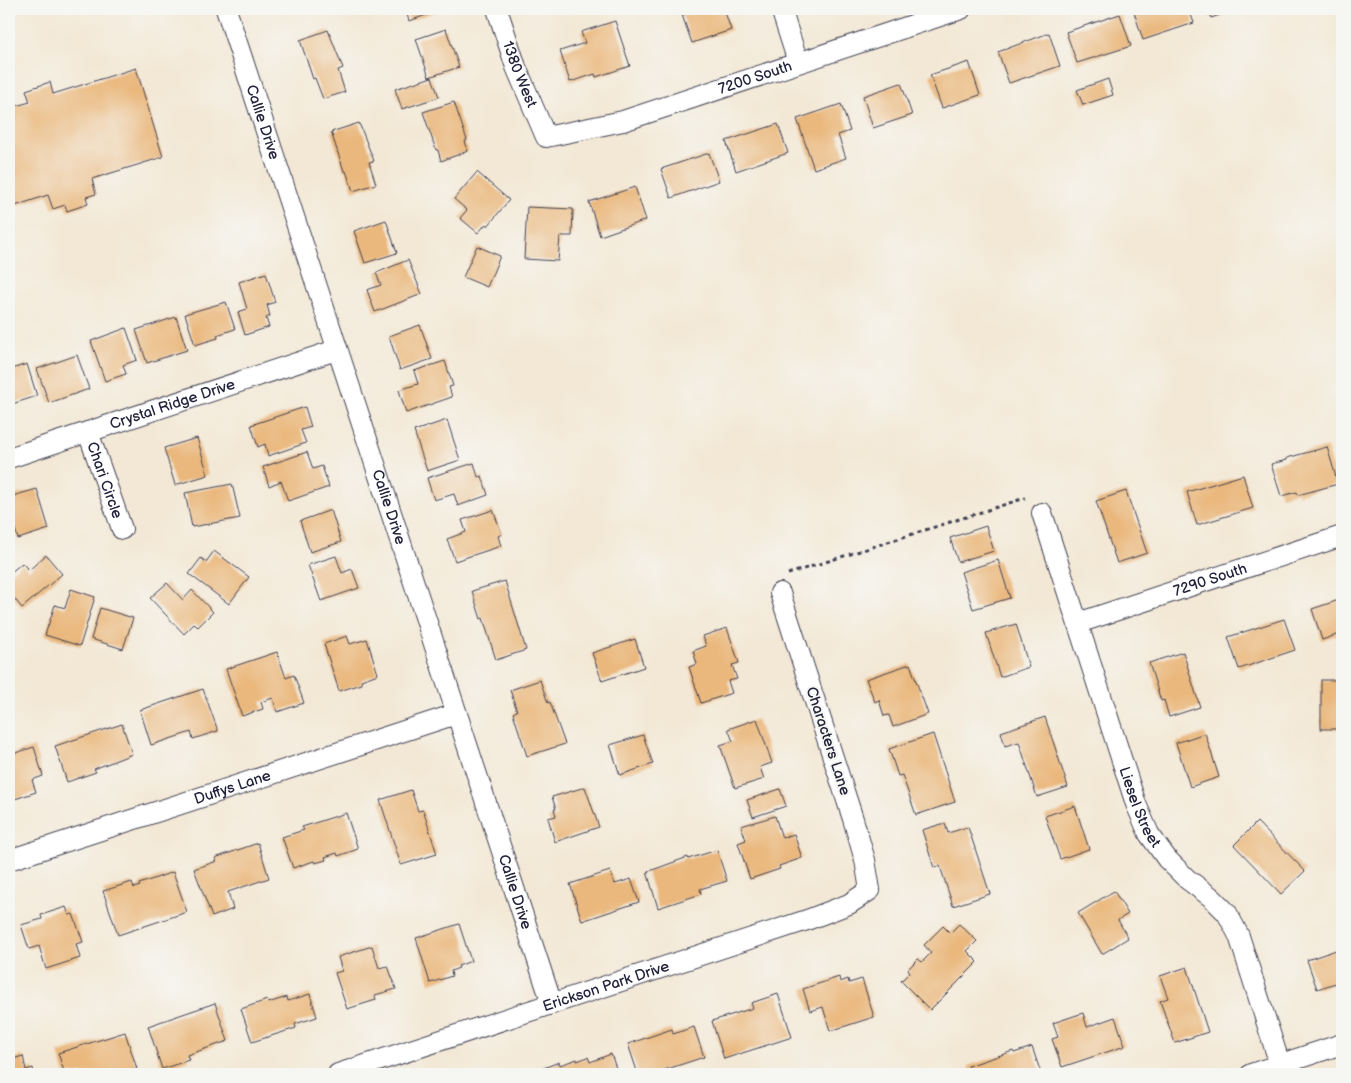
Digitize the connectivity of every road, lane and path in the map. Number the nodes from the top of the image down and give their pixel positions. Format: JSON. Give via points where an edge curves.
{"nodes":[{"id":1,"x":226,"y":9,"type":"edge"},
{"id":2,"x":497,"y":9,"type":"edge"},
{"id":3,"x":780,"y":9,"type":"edge"},
{"id":4,"x":961,"y":9,"type":"edge"},
{"id":5,"x":798,"y":62,"type":"junction"},
{"id":6,"x":546,"y":138,"type":"joint"},
{"id":7,"x":336,"y":350,"type":"junction"},
{"id":8,"x":88,"y":432,"type":"junction"},
{"id":9,"x":9,"y":458,"type":"edge"},
{"id":10,"x":1042,"y":513,"type":"joint"},
{"id":11,"x":122,"y":529,"type":"dead end"},
{"id":12,"x":1342,"y":536,"type":"edge"},
{"id":13,"x":780,"y":593,"type":"joint"},
{"id":14,"x":1078,"y":623,"type":"junction"},
{"id":15,"x":456,"y":714,"type":"junction"},
{"id":16,"x":9,"y":860,"type":"edge"},
{"id":17,"x":870,"y":890,"type":"joint"},
{"id":18,"x":552,"y":1004,"type":"junction"},
{"id":19,"x":1342,"y":1044,"type":"edge"},
{"id":20,"x":1282,"y":1070,"type":"edge"},
{"id":21,"x":338,"y":1074,"type":"edge"},
{"id":22,"x":1251,"y":1074,"type":"edge"}],
"edges":[{"from":1,"to":7,"type":"street","name":"Callie Drive"},
{"from":2,"to":6,"type":"street","name":"1380 West","via":[[516,68]]},
{"from":3,"to":5,"type":"street"},
{"from":4,"to":5,"type":"street","name":"7200 South"},
{"from":5,"to":6,"type":"street","name":"7200 South","via":[[623,121]]},
{"from":7,"to":8,"type":"street","name":"Crystal Ridge Drive"},
{"from":7,"to":15,"type":"street","name":"Callie Drive"},
{"from":8,"to":9,"type":"street","name":"Crystal Ridge Drive"},
{"from":8,"to":11,"type":"street","name":"Chari Circle"},
{"from":10,"to":13,"type":"path","via":[[1030,506],[1027,497],[784,576]]},
{"from":10,"to":14,"type":"street","name":"Liesel Street"},
{"from":12,"to":14,"type":"street","name":"7290 South"},
{"from":13,"to":17,"type":"street","name":"Characters Lane","via":[[853,820]]},
{"from":14,"to":20,"type":"street","name":"Liesel Street","via":[[1136,804],[1149,834],[1167,859],[1226,913],[1239,936]]},
{"from":15,"to":16,"type":"street","name":"Duffys Lane"},
{"from":15,"to":18,"type":"street","name":"Callie Drive"},
{"from":17,"to":18,"type":"street","name":"Erickson Park Drive","via":[[849,904],[807,920]]},
{"from":18,"to":21,"type":"street","name":"Erickson Park Drive"},
{"from":19,"to":20,"type":"street"},
{"from":20,"to":22,"type":"street"}]}
